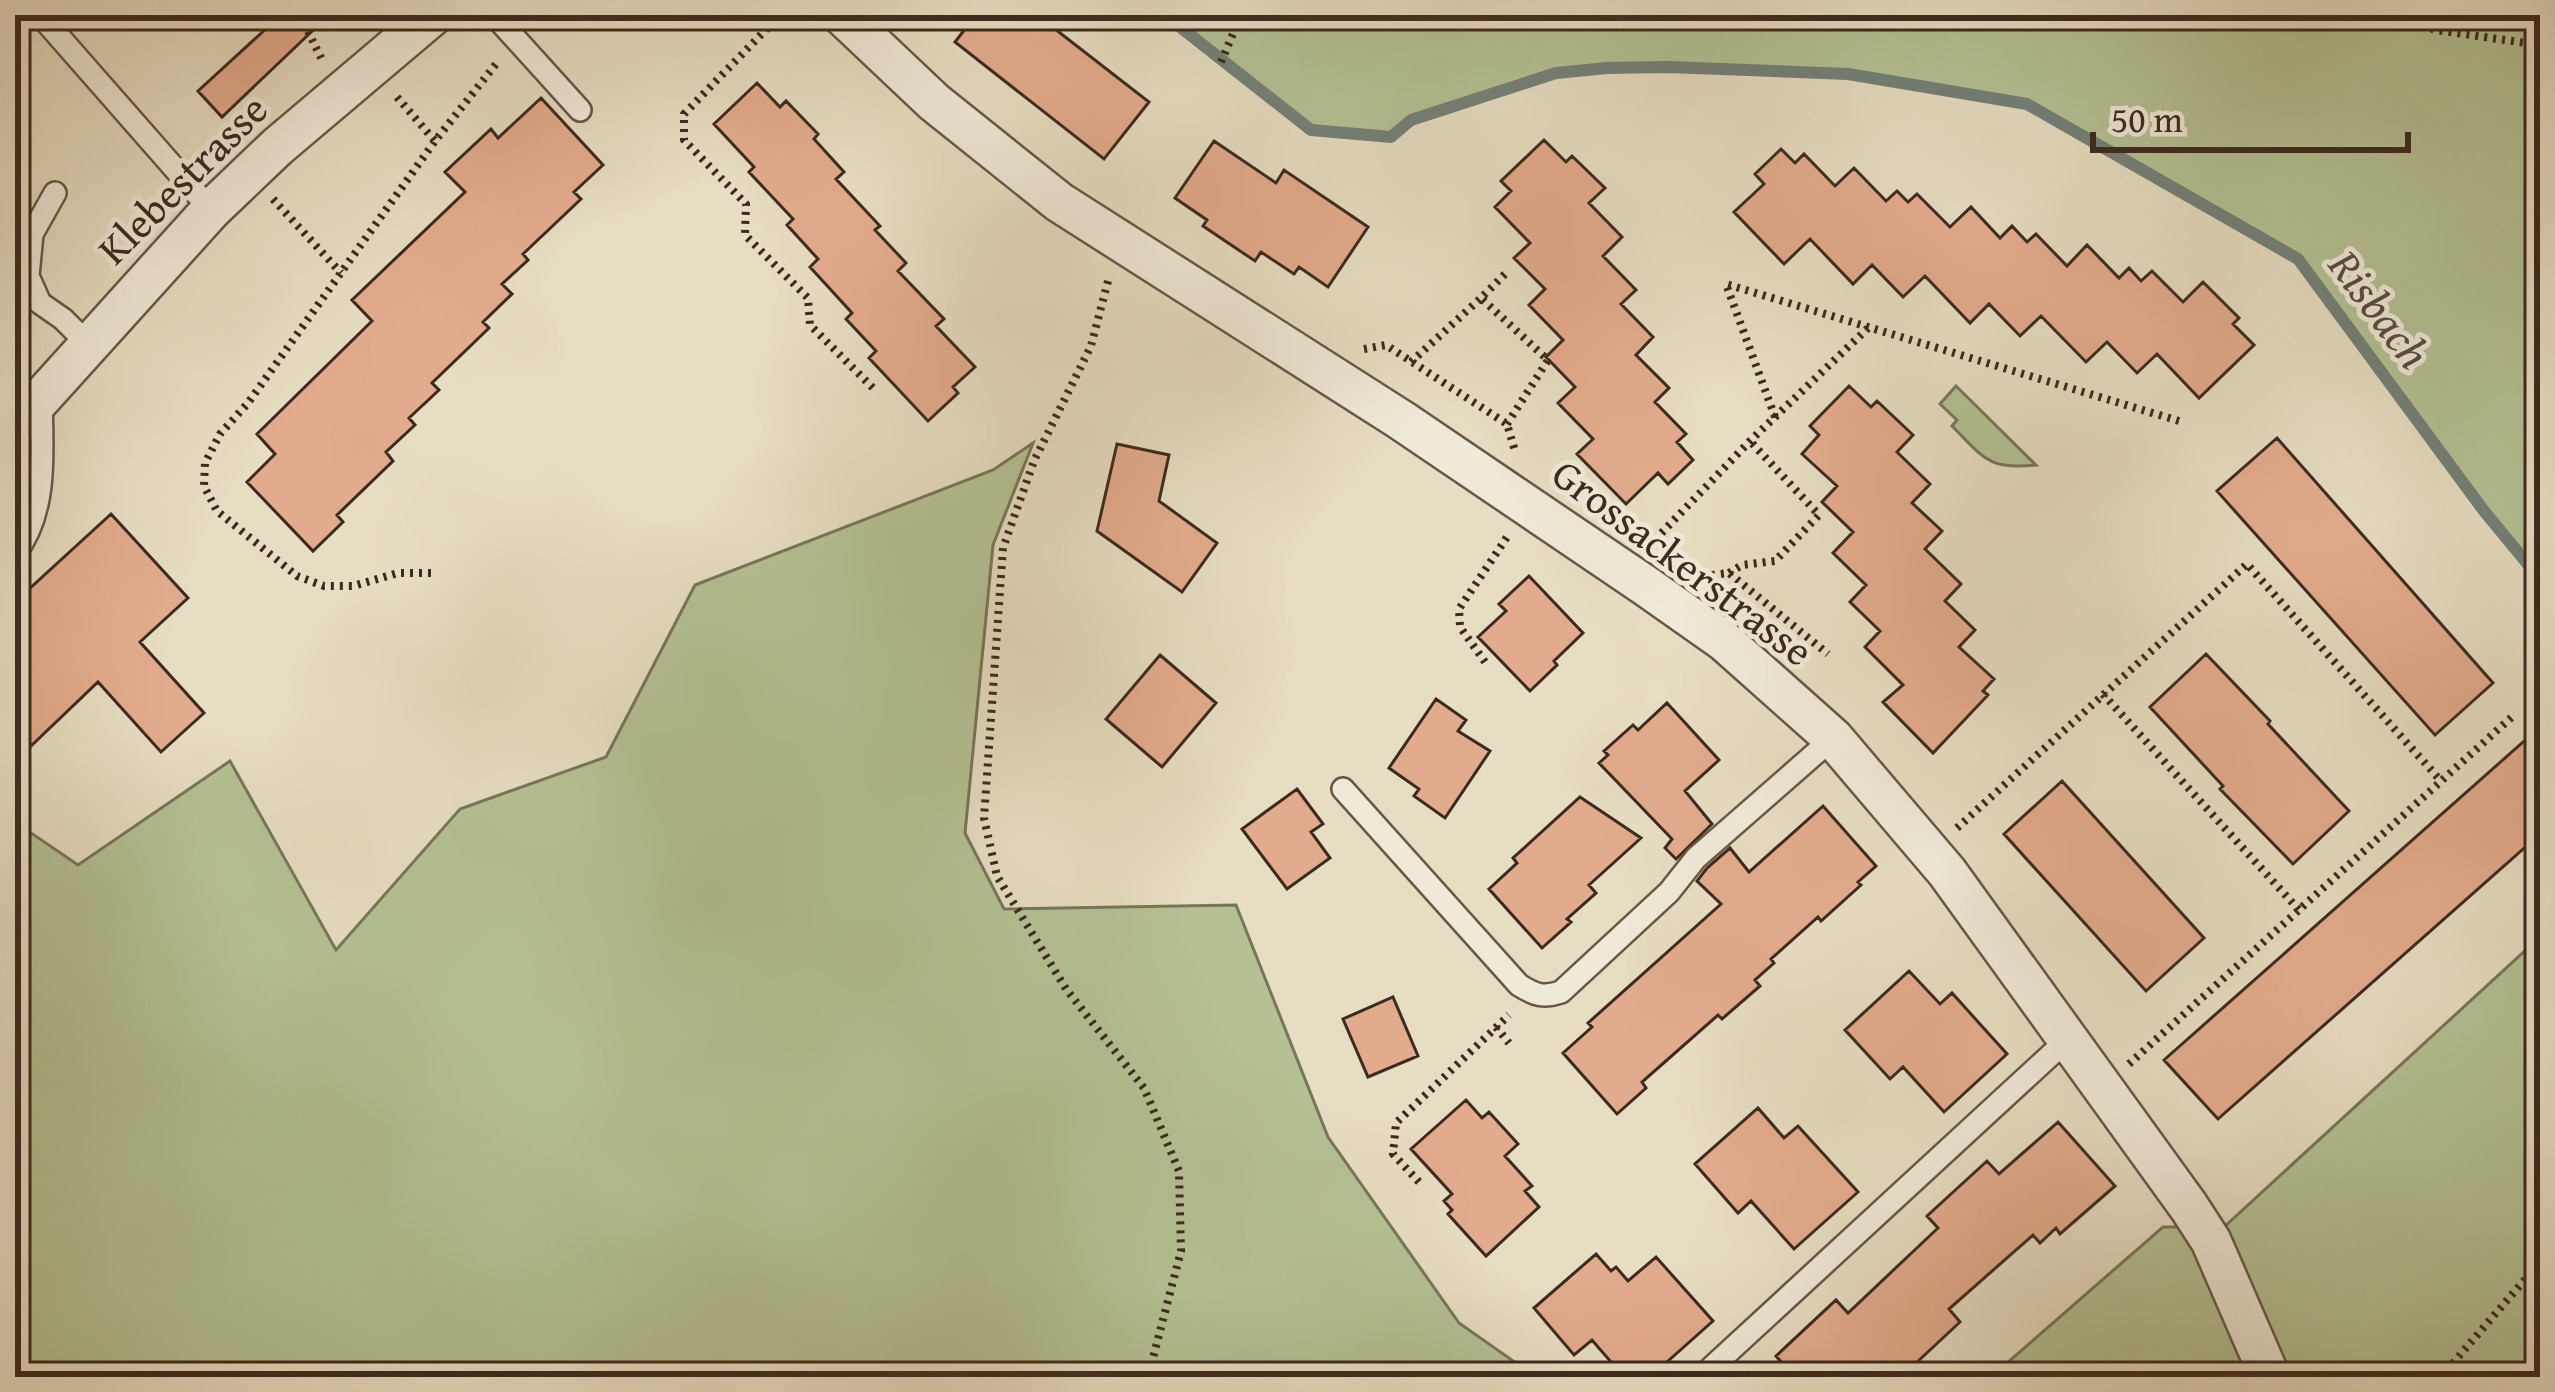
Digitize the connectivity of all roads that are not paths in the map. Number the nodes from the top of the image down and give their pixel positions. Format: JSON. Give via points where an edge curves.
{"nodes":[{"id":1,"x":40,"y":15,"type":"edge"},
{"id":2,"x":433,"y":15,"type":"edge"},
{"id":3,"x":494,"y":15,"type":"edge"},
{"id":4,"x":842,"y":15,"type":"edge"},
{"id":5,"x":580,"y":110,"type":"dead end"},
{"id":6,"x":56,"y":194,"type":"dead end"},
{"id":7,"x":211,"y":210,"type":"junction"},
{"id":8,"x":89,"y":345,"type":"junction"},
{"id":9,"x":28,"y":413,"type":"edge"},
{"id":10,"x":15,"y":554,"type":"edge"},
{"id":11,"x":1833,"y":738,"type":"junction"},
{"id":12,"x":1343,"y":789,"type":"dead end"},
{"id":13,"x":2068,"y":1039,"type":"junction"},
{"id":14,"x":1711,"y":1368,"type":"dead end"},
{"id":15,"x":2270,"y":1377,"type":"edge"}],
"edges":[{"from":1,"to":7,"type":"lane"},
{"from":2,"to":7,"type":"street","name":"Klebestrasse"},
{"from":3,"to":5,"type":"lane"},
{"from":4,"to":11,"type":"street","name":"Grossackerstrasse","via":[[934,102],[1060,202],[1401,420],[1724,641]]},
{"from":6,"to":8,"type":"lane","via":[[32,235],[28,276],[40,303]]},
{"from":7,"to":8,"type":"street","name":"Klebestrasse"},
{"from":8,"to":9,"type":"street","name":"Klebestrasse"},
{"from":9,"to":10,"type":"lane","via":[[39,500]]},
{"from":11,"to":12,"type":"lane","via":[[1561,992],[1545,997],[1519,985]]},
{"from":11,"to":13,"type":"street","name":"Grossackerstrasse","via":[[1947,872]]},
{"from":13,"to":14,"type":"lane"},
{"from":13,"to":15,"type":"street","name":"Grossackerstrasse","via":[[2211,1241]]}]}
